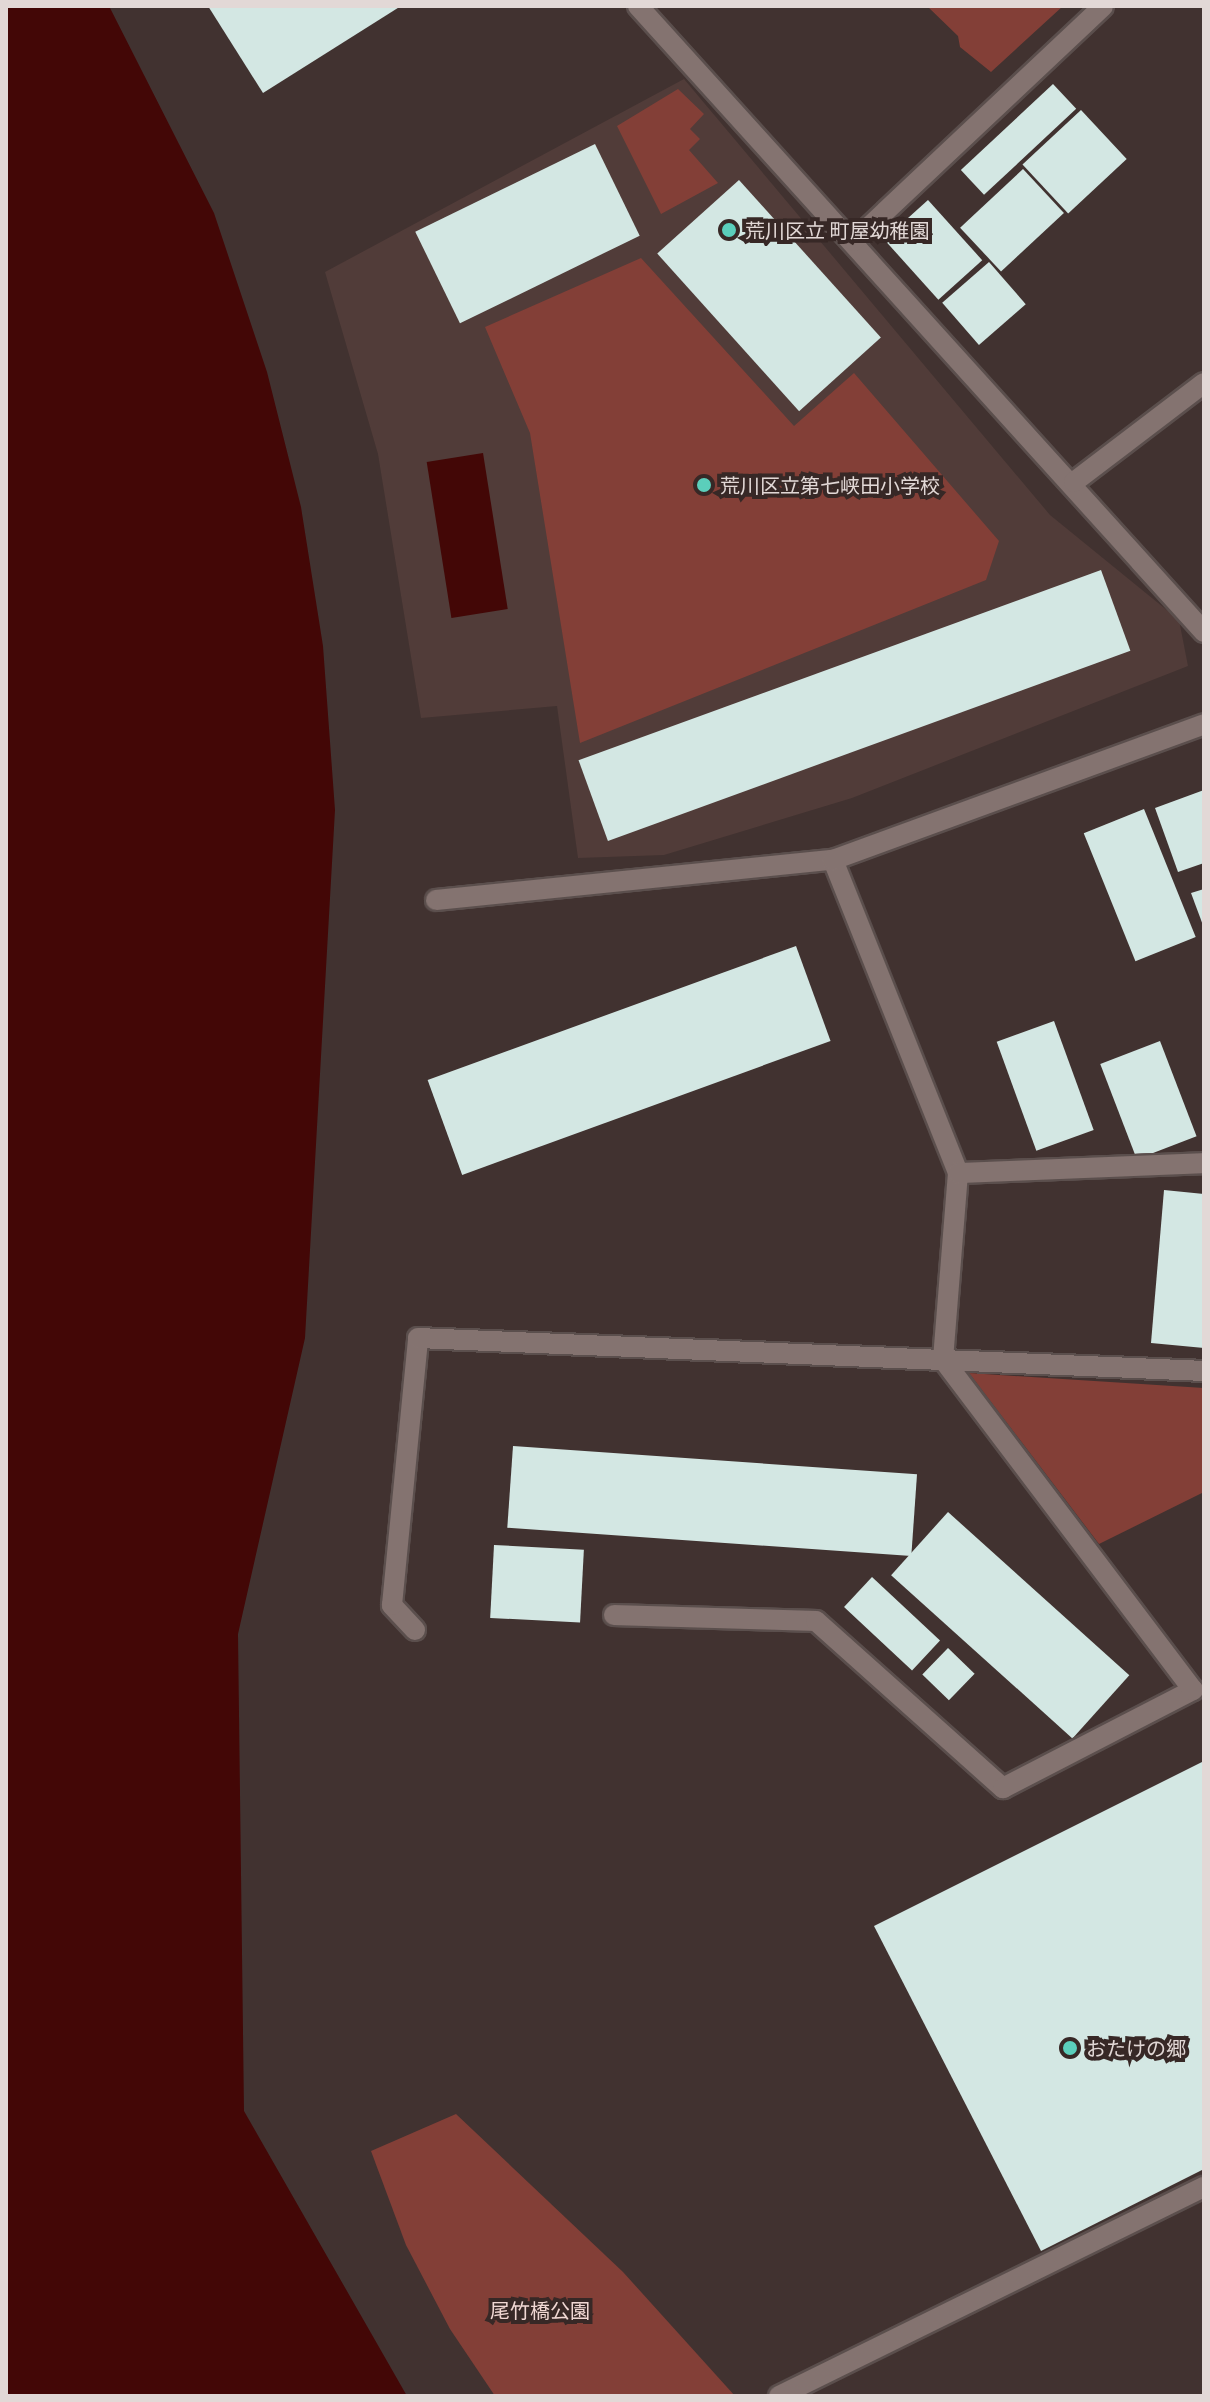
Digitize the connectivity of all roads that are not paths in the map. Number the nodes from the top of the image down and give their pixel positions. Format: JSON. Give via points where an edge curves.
{"nodes":[{"id":1,"x":638,"y":6,"type":"edge"},
{"id":2,"x":1103,"y":6,"type":"edge"},
{"id":3,"x":854,"y":241,"type":"junction"},
{"id":4,"x":1204,"y":383,"type":"edge"},
{"id":5,"x":1074,"y":482,"type":"junction"},
{"id":6,"x":1204,"y":632,"type":"edge"},
{"id":7,"x":1204,"y":724,"type":"edge"},
{"id":8,"x":833,"y":860,"type":"junction"},
{"id":9,"x":436,"y":900,"type":"dead end"},
{"id":10,"x":1204,"y":1163,"type":"edge"},
{"id":11,"x":958,"y":1173,"type":"junction"},
{"id":12,"x":943,"y":1360,"type":"junction"},
{"id":13,"x":1204,"y":1371,"type":"edge"},
{"id":14,"x":614,"y":1615,"type":"dead end"},
{"id":15,"x":415,"y":1630,"type":"dead end"},
{"id":16,"x":1198,"y":1691,"type":"edge"},
{"id":17,"x":1204,"y":2187,"type":"edge"},
{"id":18,"x":779,"y":2396,"type":"edge"}],
"edges":[{"from":1,"to":3,"type":"street"},
{"from":2,"to":3,"type":"street"},
{"from":3,"to":5,"type":"street"},
{"from":4,"to":5,"type":"street"},
{"from":5,"to":6,"type":"street"},
{"from":7,"to":8,"type":"street"},
{"from":8,"to":9,"type":"street"},
{"from":8,"to":11,"type":"street"},
{"from":10,"to":11,"type":"street"},
{"from":11,"to":12,"type":"street"},
{"from":12,"to":13,"type":"street"},
{"from":12,"to":15,"type":"street","via":[[418,1338],[392,1605]]},
{"from":12,"to":16,"type":"street"},
{"from":14,"to":16,"type":"street","via":[[816,1621],[1003,1788]]},
{"from":17,"to":18,"type":"street"}]}
